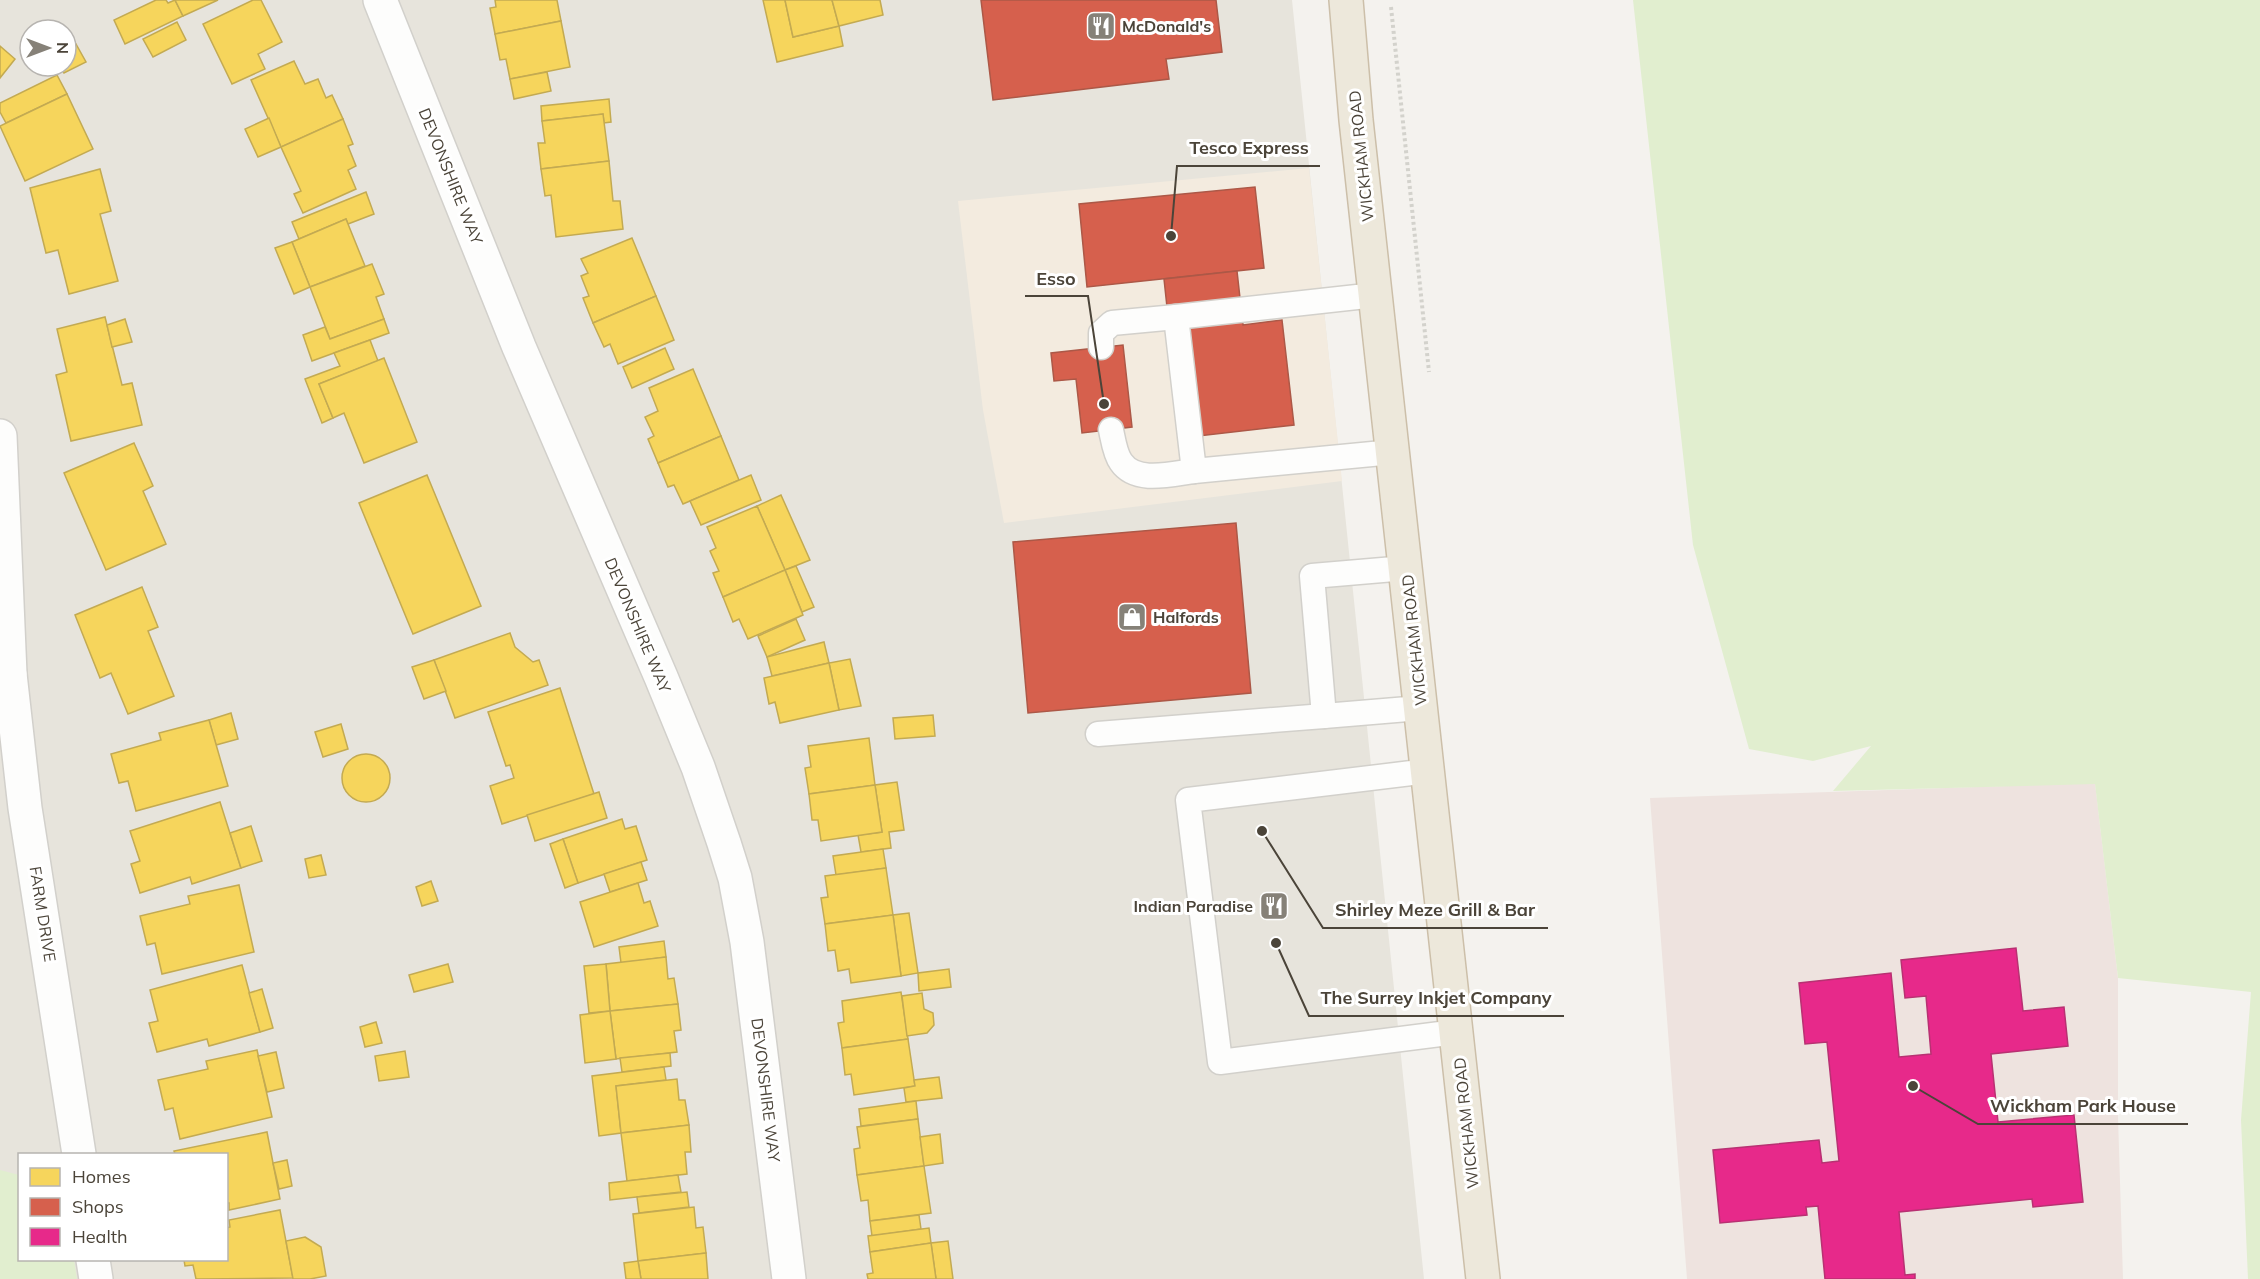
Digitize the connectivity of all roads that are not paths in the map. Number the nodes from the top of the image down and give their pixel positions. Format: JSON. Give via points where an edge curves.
{"nodes":[{"id":1,"x":380,"y":0,"type":"edge"},
{"id":2,"x":1346,"y":0,"type":"edge"},
{"id":3,"x":1375,"y":295,"type":"junction"},
{"id":4,"x":1176,"y":317,"type":"junction"},
{"id":5,"x":1101,"y":347,"type":"dead end"},
{"id":6,"x":1111,"y":429,"type":"dead end"},
{"id":7,"x":0,"y":436,"type":"edge"},
{"id":8,"x":1393,"y":452,"type":"junction"},
{"id":9,"x":1194,"y":471,"type":"junction"},
{"id":10,"x":1406,"y":568,"type":"junction"},
{"id":11,"x":5,"y":674,"type":"edge"},
{"id":12,"x":1420,"y":708,"type":"junction"},
{"id":13,"x":1324,"y":716,"type":"junction"},
{"id":14,"x":1098,"y":734,"type":"dead end"},
{"id":15,"x":1428,"y":771,"type":"junction"},
{"id":16,"x":1456,"y":1032,"type":"junction"},
{"id":17,"x":79,"y":1153,"type":"edge"},
{"id":18,"x":93,"y":1261,"type":"edge"},
{"id":19,"x":96,"y":1279,"type":"edge"},
{"id":20,"x":789,"y":1279,"type":"edge"},
{"id":21,"x":1483,"y":1279,"type":"edge"}],
"edges":[{"from":1,"to":20,"type":"street","name":"DEVONSHIRE WAY","via":[[519,347],[698,767],[724,843],[747,942]]},
{"from":2,"to":3,"type":"highway","name":"WICKHAM ROAD"},
{"from":3,"to":4,"type":"lane"},
{"from":3,"to":8,"type":"highway","name":"WICKHAM ROAD"},
{"from":4,"to":5,"type":"lane","via":[[1112,323],[1101,333]]},
{"from":4,"to":9,"type":"lane"},
{"from":6,"to":9,"type":"lane","via":[[1119,461],[1130,472],[1151,476]]},
{"from":7,"to":11,"type":"street","name":"FARM DRIVE"},
{"from":8,"to":9,"type":"lane"},
{"from":8,"to":10,"type":"highway","name":"WICKHAM ROAD"},
{"from":10,"to":12,"type":"highway","name":"WICKHAM ROAD"},
{"from":10,"to":13,"type":"lane","via":[[1312,576]]},
{"from":11,"to":17,"type":"street","name":"FARM DRIVE"},
{"from":12,"to":13,"type":"lane"},
{"from":12,"to":15,"type":"highway","name":"WICKHAM ROAD"},
{"from":13,"to":14,"type":"lane"},
{"from":15,"to":16,"type":"highway","name":"WICKHAM ROAD"},
{"from":15,"to":16,"type":"lane","via":[[1188,800],[1195,868],[1220,1062]]},
{"from":16,"to":21,"type":"highway","name":"WICKHAM ROAD"},
{"from":18,"to":19,"type":"street"}]}
